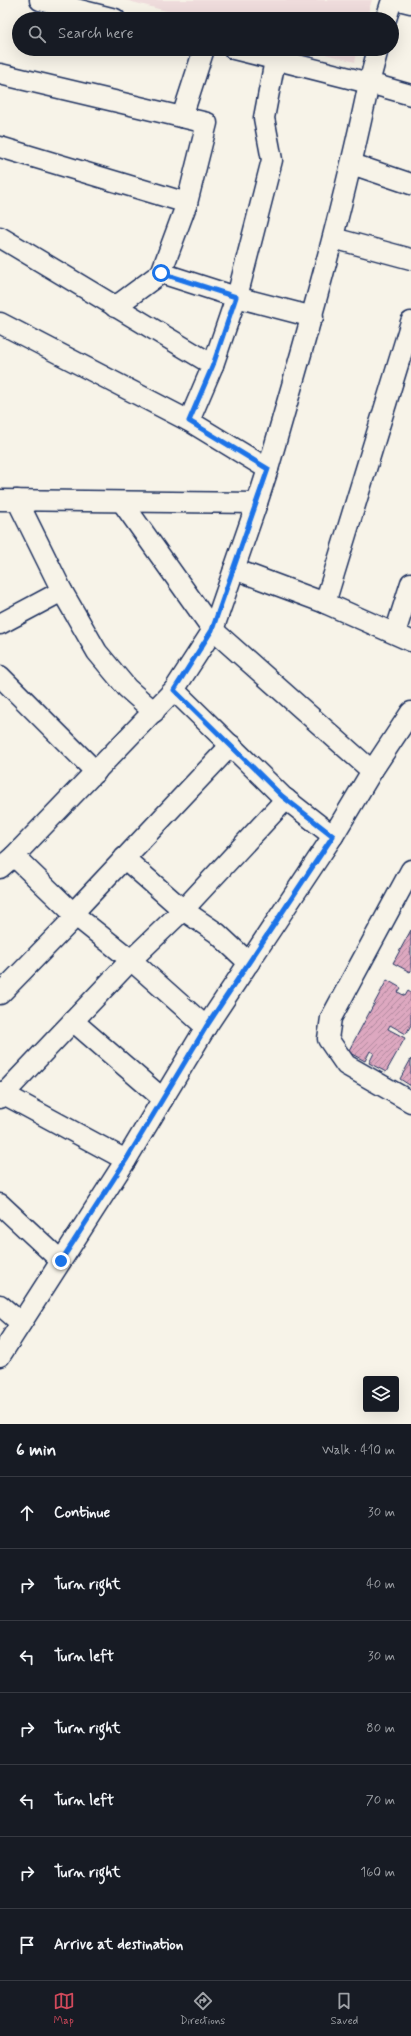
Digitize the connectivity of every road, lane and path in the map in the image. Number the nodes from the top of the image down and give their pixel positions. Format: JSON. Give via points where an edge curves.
{"nodes":[{"id":1,"x":40,"y":0,"type":"edge"},
{"id":2,"x":392,"y":0,"type":"edge"},
{"id":3,"x":399,"y":0,"type":"edge"},
{"id":4,"x":411,"y":3,"type":"edge"},
{"id":5,"x":87,"y":12,"type":"edge"},
{"id":6,"x":388,"y":12,"type":"edge"},
{"id":7,"x":202,"y":56,"type":"edge"},
{"id":8,"x":261,"y":56,"type":"edge"},
{"id":9,"x":376,"y":56,"type":"edge"},
{"id":10,"x":276,"y":60,"type":"junction"},
{"id":11,"x":0,"y":74,"type":"edge"},
{"id":12,"x":369,"y":83,"type":"junction"},
{"id":13,"x":411,"y":95,"type":"edge"},
{"id":14,"x":182,"y":117,"type":"junction"},
{"id":15,"x":0,"y":147,"type":"edge"},
{"id":16,"x":352,"y":164,"type":"junction"},
{"id":17,"x":411,"y":184,"type":"edge"},
{"id":18,"x":187,"y":203,"type":"junction"},
{"id":19,"x":0,"y":237,"type":"edge"},
{"id":20,"x":333,"y":238,"type":"junction"},
{"id":21,"x":411,"y":259,"type":"edge"},
{"id":22,"x":161,"y":273,"type":"junction"},
{"id":23,"x":236,"y":297,"type":"junction"},
{"id":24,"x":115,"y":307,"type":"junction"},
{"id":25,"x":312,"y":317,"type":"junction"},
{"id":26,"x":411,"y":322,"type":"edge"},
{"id":27,"x":0,"y":323,"type":"edge"},
{"id":28,"x":213,"y":365,"type":"junction"},
{"id":29,"x":189,"y":421,"type":"junction"},
{"id":30,"x":268,"y":469,"type":"junction"},
{"id":31,"x":9,"y":500,"type":"edge"},
{"id":32,"x":122,"y":502,"type":"junction"},
{"id":33,"x":257,"y":503,"type":"junction"},
{"id":34,"x":234,"y":569,"type":"junction"},
{"id":35,"x":411,"y":583,"type":"edge"},
{"id":36,"x":62,"y":591,"type":"junction"},
{"id":37,"x":326,"y":604,"type":"junction"},
{"id":38,"x":0,"y":624,"type":"edge"},
{"id":39,"x":212,"y":630,"type":"junction"},
{"id":40,"x":403,"y":637,"type":"edge"},
{"id":41,"x":3,"y":685,"type":"edge"},
{"id":42,"x":174,"y":690,"type":"junction"},
{"id":43,"x":154,"y":712,"type":"junction"},
{"id":44,"x":411,"y":712,"type":"edge"},
{"id":45,"x":231,"y":745,"type":"junction"},
{"id":46,"x":372,"y":771,"type":"junction"},
{"id":47,"x":96,"y":772,"type":"junction"},
{"id":48,"x":286,"y":799,"type":"junction"},
{"id":49,"x":333,"y":836,"type":"junction"},
{"id":50,"x":124,"y":858,"type":"junction"},
{"id":51,"x":7,"y":862,"type":"edge"},
{"id":52,"x":411,"y":870,"type":"edge"},
{"id":53,"x":183,"y":910,"type":"junction"},
{"id":54,"x":74,"y":915,"type":"junction"},
{"id":55,"x":131,"y":960,"type":"junction"},
{"id":56,"x":249,"y":963,"type":"junction"},
{"id":57,"x":0,"y":994,"type":"edge"},
{"id":58,"x":73,"y":1021,"type":"junction"},
{"id":59,"x":206,"y":1027,"type":"junction"},
{"id":60,"x":1,"y":1095,"type":"edge"},
{"id":61,"x":163,"y":1099,"type":"junction"},
{"id":62,"x":411,"y":1102,"type":"edge"},
{"id":63,"x":126,"y":1160,"type":"junction"},
{"id":64,"x":0,"y":1204,"type":"edge"},
{"id":65,"x":61,"y":1261,"type":"junction"},
{"id":66,"x":0,"y":1305,"type":"edge"},
{"id":67,"x":21,"y":1323,"type":"junction"},
{"id":68,"x":0,"y":1356,"type":"edge"}],
"edges":[{"from":1,"to":5,"type":"street"},
{"from":2,"to":6,"type":"street"},
{"from":3,"to":4,"type":"street"},
{"from":7,"to":14,"type":"street"},
{"from":8,"to":10,"type":"street"},
{"from":9,"to":12,"type":"street"},
{"from":10,"to":12,"type":"street"},
{"from":10,"to":23,"type":"street","via":[[264,118],[272,160]]},
{"from":11,"to":14,"type":"street"},
{"from":12,"to":13,"type":"street"},
{"from":12,"to":16,"type":"street"},
{"from":14,"to":18,"type":"street","via":[[207,123]]},
{"from":15,"to":18,"type":"street"},
{"from":16,"to":17,"type":"street"},
{"from":16,"to":20,"type":"street"},
{"from":18,"to":22,"type":"street"},
{"from":19,"to":24,"type":"street"},
{"from":20,"to":21,"type":"street"},
{"from":20,"to":25,"type":"street"},
{"from":22,"to":23,"type":"street"},
{"from":22,"to":24,"type":"street"},
{"from":23,"to":25,"type":"street"},
{"from":23,"to":28,"type":"street"},
{"from":24,"to":28,"type":"street"},
{"from":25,"to":30,"type":"street"},
{"from":26,"to":37,"type":"street"},
{"from":27,"to":29,"type":"street"},
{"from":28,"to":29,"type":"street"},
{"from":29,"to":30,"type":"street"},
{"from":30,"to":33,"type":"street"},
{"from":31,"to":32,"type":"street"},
{"from":31,"to":36,"type":"street"},
{"from":32,"to":33,"type":"street"},
{"from":32,"to":39,"type":"street"},
{"from":33,"to":34,"type":"street"},
{"from":34,"to":37,"type":"street"},
{"from":34,"to":39,"type":"street"},
{"from":35,"to":40,"type":"street"},
{"from":36,"to":38,"type":"street"},
{"from":36,"to":43,"type":"street","via":[[97,652],[127,688]]},
{"from":37,"to":40,"type":"street"},
{"from":39,"to":42,"type":"street"},
{"from":39,"to":46,"type":"street"},
{"from":41,"to":47,"type":"street"},
{"from":42,"to":43,"type":"street"},
{"from":42,"to":45,"type":"street"},
{"from":43,"to":47,"type":"street"},
{"from":44,"to":46,"type":"street"},
{"from":45,"to":48,"type":"street"},
{"from":45,"to":50,"type":"street"},
{"from":46,"to":49,"type":"street"},
{"from":47,"to":51,"type":"street"},
{"from":48,"to":49,"type":"street"},
{"from":48,"to":53,"type":"street"},
{"from":49,"to":56,"type":"street"},
{"from":50,"to":53,"type":"street"},
{"from":50,"to":54,"type":"street"},
{"from":51,"to":54,"type":"street"},
{"from":52,"to":62,"type":"street","via":[[331,1018],[328,1039],[346,1065]]},
{"from":53,"to":55,"type":"street"},
{"from":53,"to":56,"type":"street","via":[[217,933]]},
{"from":54,"to":55,"type":"street"},
{"from":54,"to":57,"type":"street"},
{"from":55,"to":58,"type":"street"},
{"from":55,"to":59,"type":"street"},
{"from":56,"to":59,"type":"street"},
{"from":58,"to":60,"type":"street"},
{"from":58,"to":61,"type":"street"},
{"from":59,"to":61,"type":"street"},
{"from":60,"to":63,"type":"street"},
{"from":61,"to":63,"type":"street"},
{"from":63,"to":65,"type":"street"},
{"from":64,"to":65,"type":"street"},
{"from":65,"to":67,"type":"street"},
{"from":66,"to":67,"type":"street"},
{"from":67,"to":68,"type":"street"}]}
